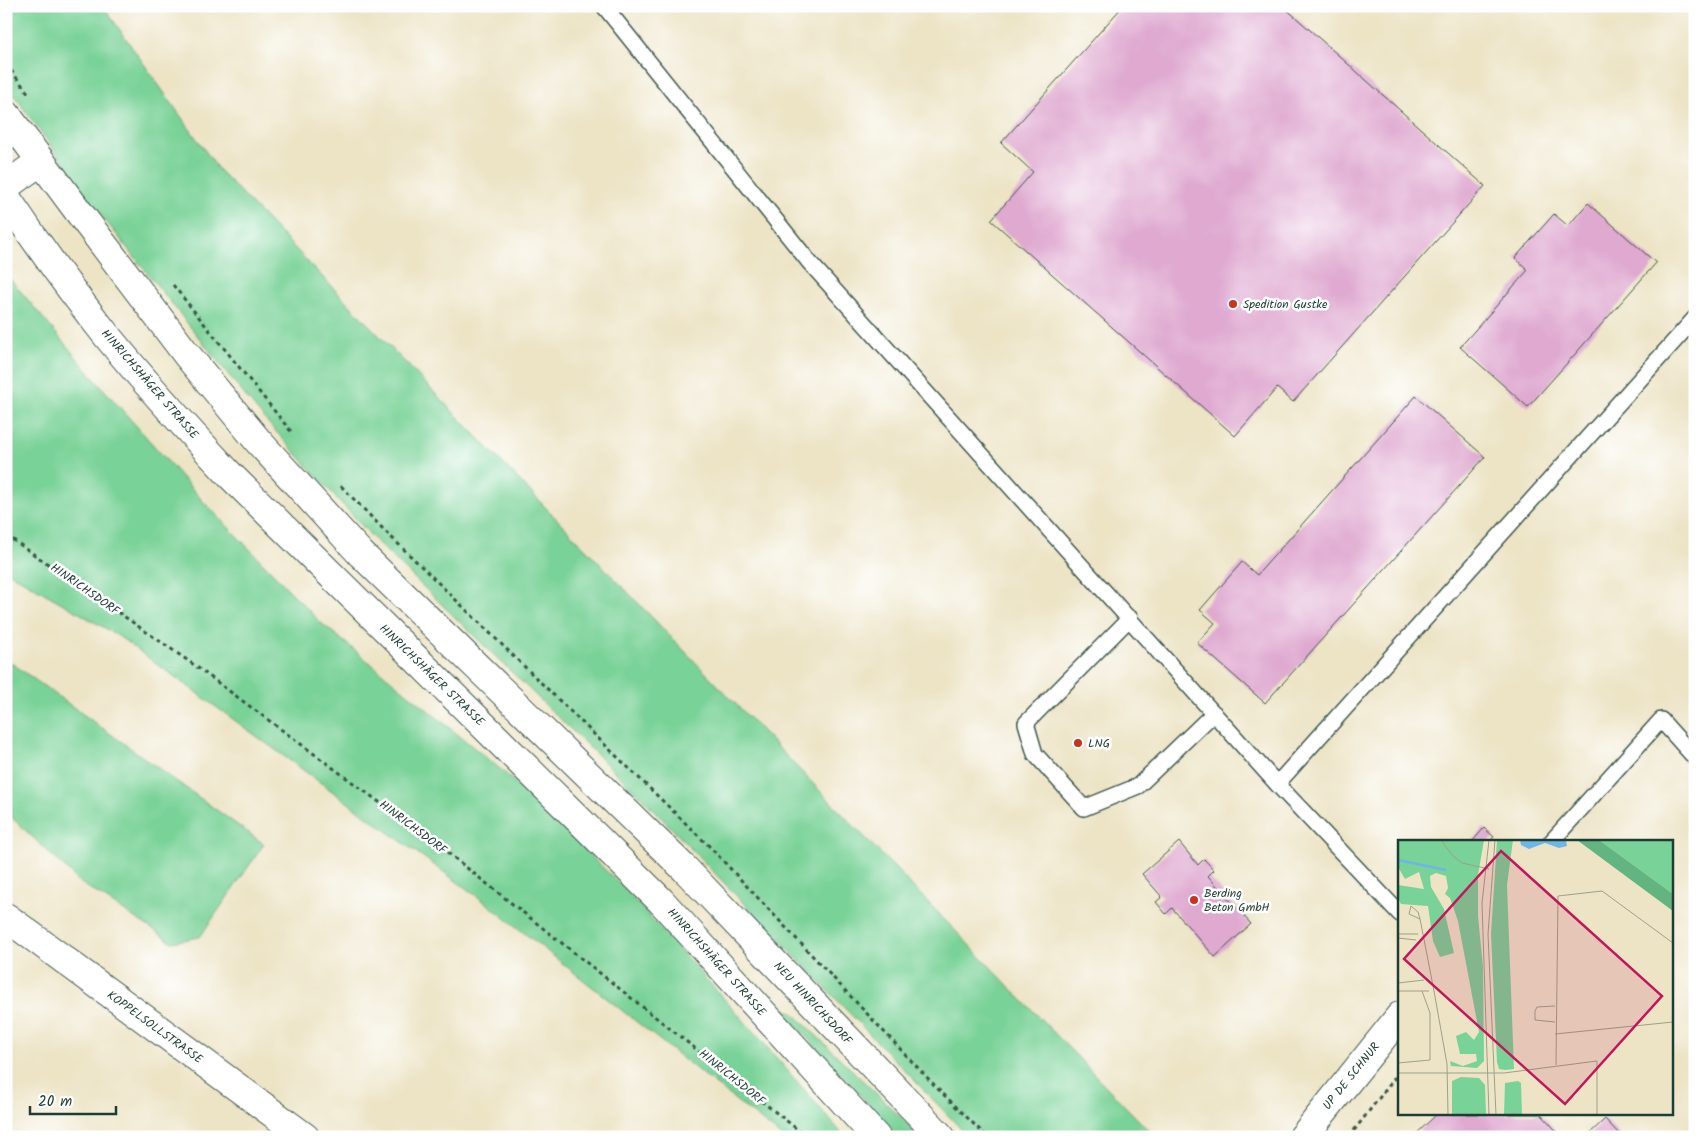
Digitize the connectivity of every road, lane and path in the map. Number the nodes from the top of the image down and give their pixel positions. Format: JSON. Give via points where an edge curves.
{"nodes":[{"id":1,"x":604,"y":6,"type":"edge"},
{"id":2,"x":6,"y":64,"type":"edge"},
{"id":3,"x":30,"y":95,"type":"dead end"},
{"id":4,"x":6,"y":114,"type":"edge"},
{"id":5,"x":40,"y":161,"type":"junction"},
{"id":6,"x":6,"y":186,"type":"edge"},
{"id":7,"x":6,"y":197,"type":"edge"},
{"id":8,"x":172,"y":284,"type":"dead end"},
{"id":9,"x":1695,"y":318,"type":"edge"},
{"id":10,"x":296,"y":438,"type":"dead end"},
{"id":11,"x":335,"y":480,"type":"dead end"},
{"id":12,"x":6,"y":535,"type":"edge"},
{"id":13,"x":1130,"y":618,"type":"junction"},
{"id":14,"x":1214,"y":713,"type":"junction"},
{"id":15,"x":1695,"y":758,"type":"edge"},
{"id":16,"x":1277,"y":784,"type":"junction"},
{"id":17,"x":1553,"y":840,"type":"edge"},
{"id":18,"x":1398,"y":912,"type":"edge"},
{"id":19,"x":6,"y":917,"type":"edge"},
{"id":20,"x":1398,"y":1018,"type":"edge"},
{"id":21,"x":1398,"y":1074,"type":"edge"},
{"id":22,"x":305,"y":1137,"type":"edge"},
{"id":23,"x":807,"y":1137,"type":"edge"},
{"id":24,"x":876,"y":1137,"type":"edge"},
{"id":25,"x":941,"y":1137,"type":"edge"},
{"id":26,"x":987,"y":1137,"type":"edge"},
{"id":27,"x":1303,"y":1137,"type":"edge"},
{"id":28,"x":1349,"y":1137,"type":"edge"}],
"edges":[{"from":1,"to":13,"type":"lane","via":[[810,263]]},
{"from":2,"to":3,"type":"path"},
{"from":4,"to":5,"type":"main road"},
{"from":5,"to":6,"type":"main road"},
{"from":5,"to":25,"type":"main road","name":"NEU HINRICHSDORF","via":[[187,355],[258,441],[342,532],[685,869]]},
{"from":7,"to":24,"type":"main road","name":"HINRICHSHÄGER STRASSE","via":[[106,335],[230,475],[661,901]]},
{"from":8,"to":10,"type":"path"},
{"from":9,"to":16,"type":"lane"},
{"from":11,"to":26,"type":"path","via":[[708,846]]},
{"from":12,"to":23,"type":"path","name":"HINRICHSDORF","via":[[190,662],[448,853]]},
{"from":13,"to":14,"type":"lane"},
{"from":13,"to":14,"type":"lane","via":[[1026,723],[1035,754],[1084,808],[1138,786]]},
{"from":14,"to":16,"type":"lane"},
{"from":15,"to":17,"type":"lane","via":[[1661,720]]},
{"from":16,"to":18,"type":"lane"},
{"from":19,"to":22,"type":"main road","name":"KOPPELSOLLSTRASSE"},
{"from":20,"to":27,"type":"main road","name":"UP DE SCHNUR"},
{"from":21,"to":28,"type":"path"}]}
